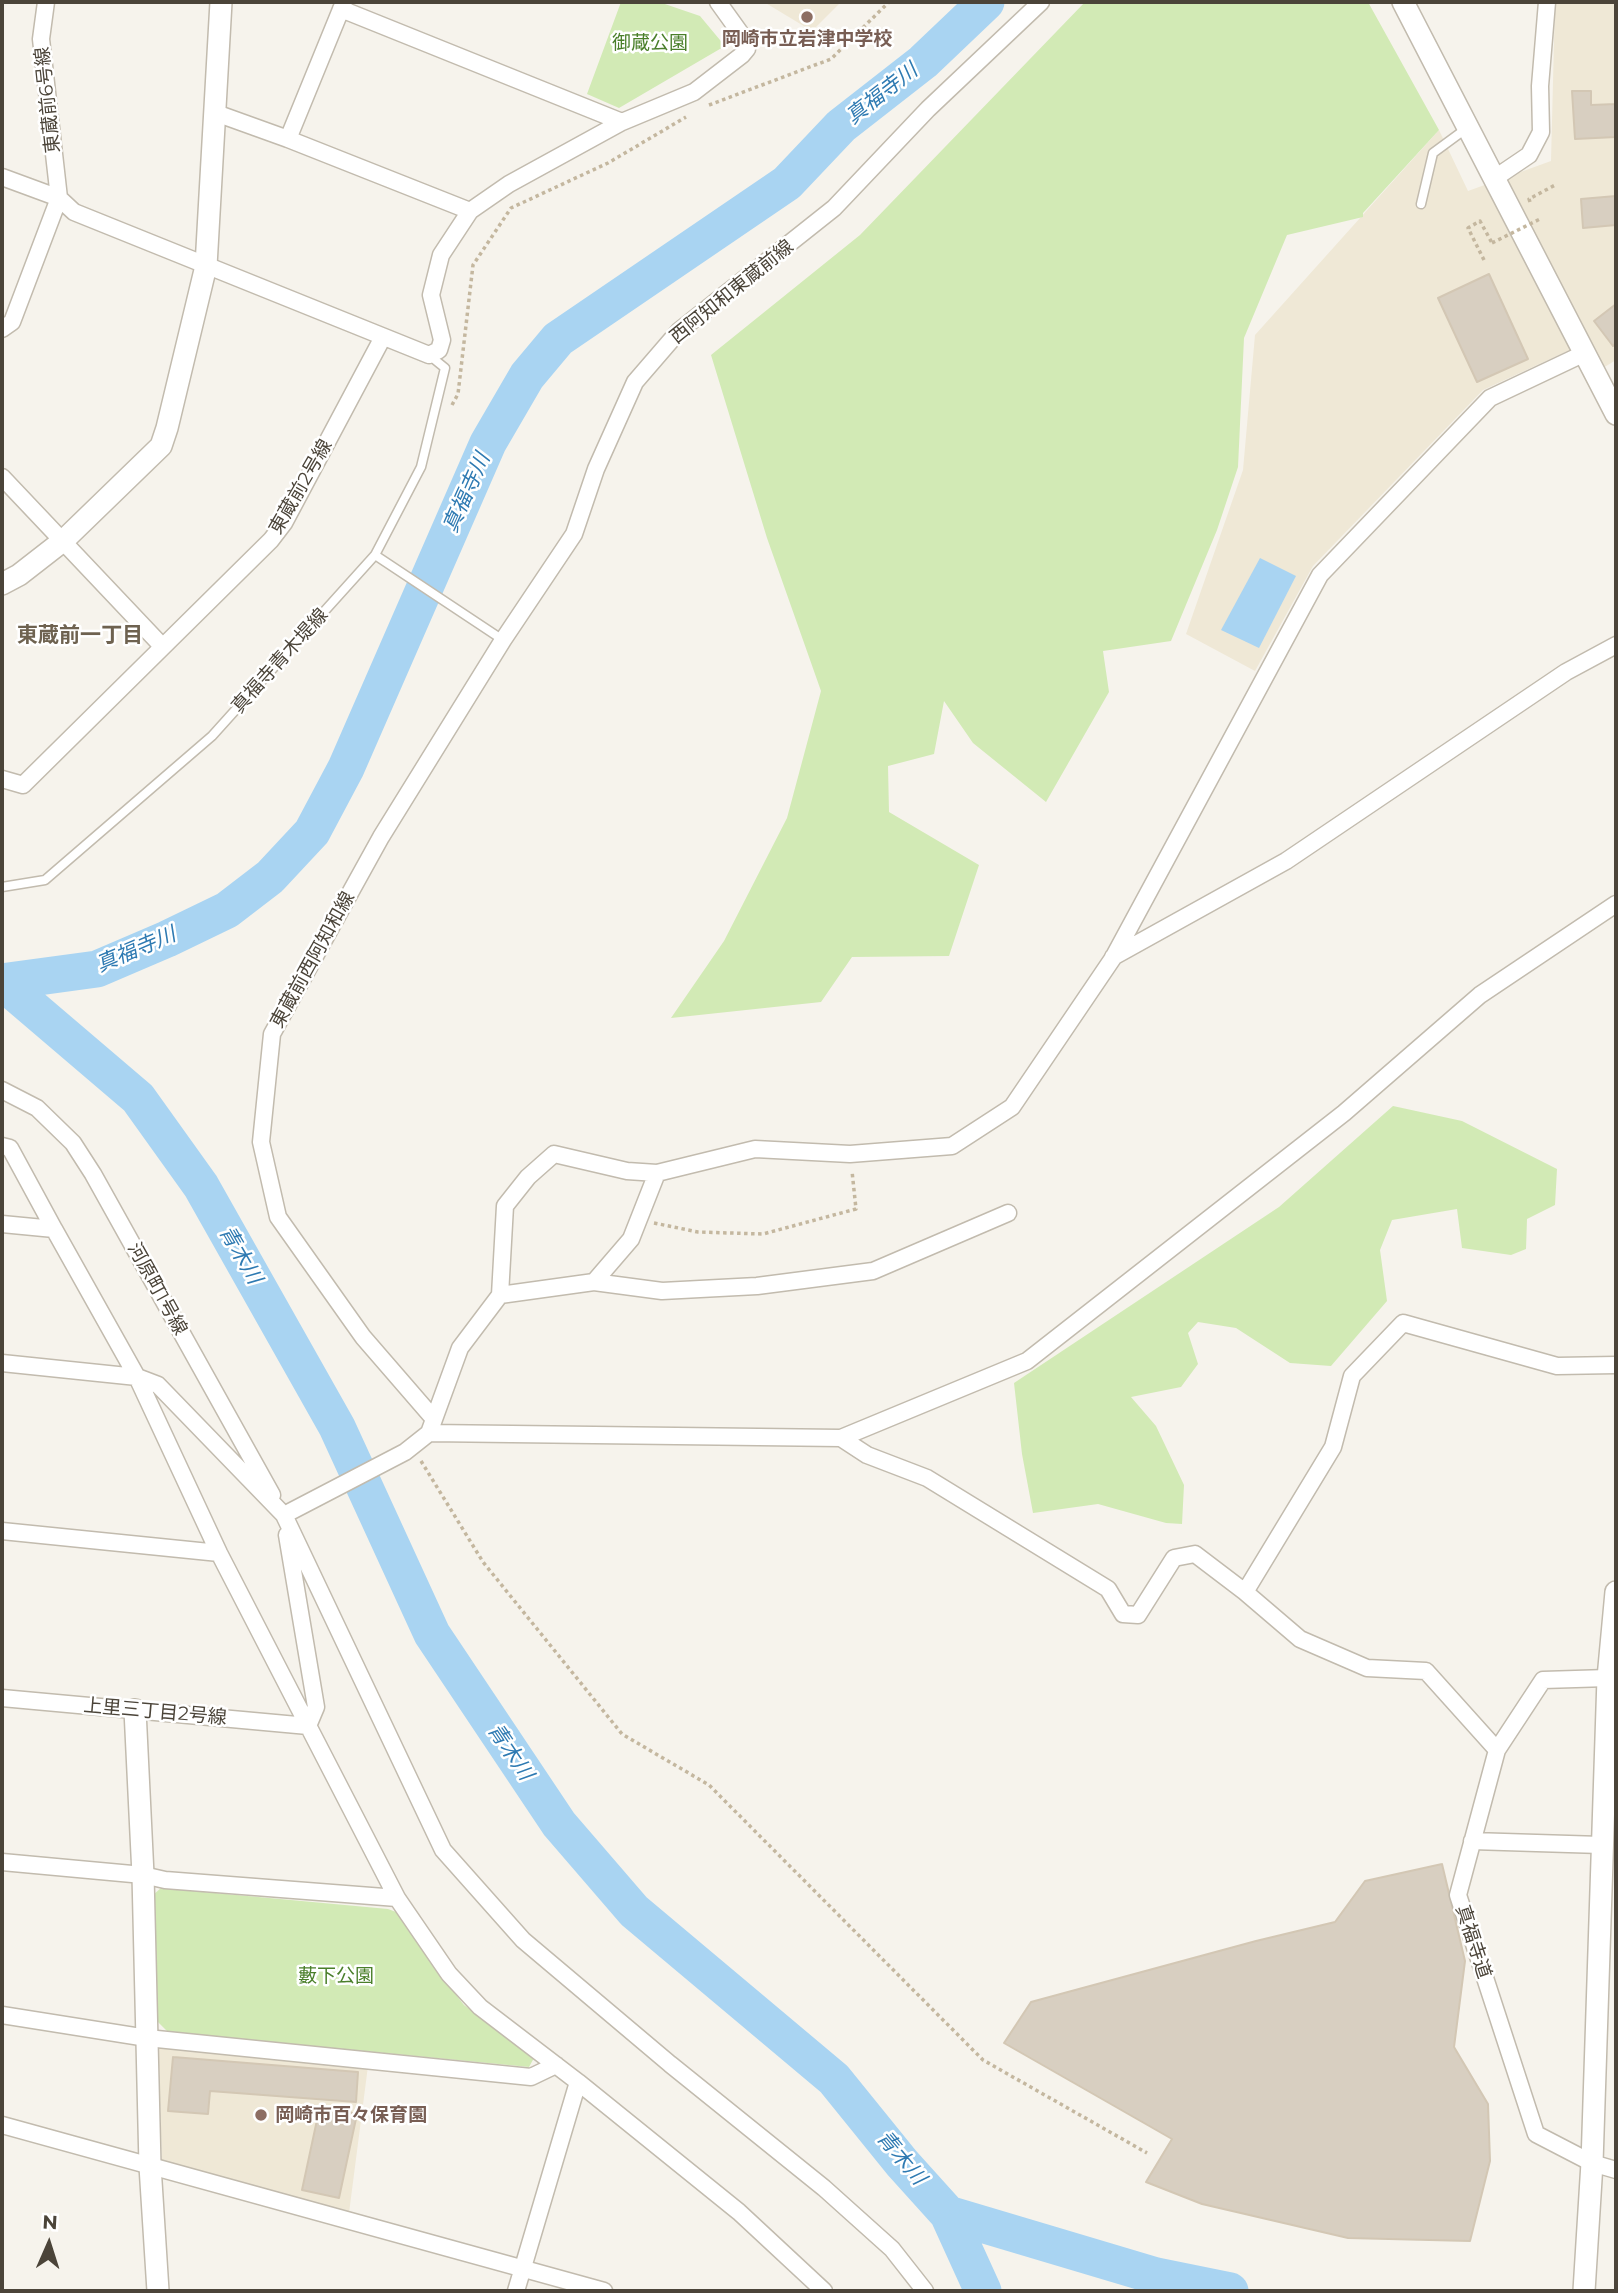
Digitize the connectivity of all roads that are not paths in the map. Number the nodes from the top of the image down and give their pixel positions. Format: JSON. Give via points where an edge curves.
{"nodes":[{"id":1,"x":46,"y":2,"type":"edge"},
{"id":2,"x":221,"y":2,"type":"edge"},
{"id":3,"x":718,"y":2,"type":"edge"},
{"id":4,"x":1041,"y":2,"type":"edge"},
{"id":5,"x":1403,"y":2,"type":"edge"},
{"id":6,"x":1547,"y":2,"type":"edge"},
{"id":7,"x":342,"y":5,"type":"edge"},
{"id":8,"x":213,"y":112,"type":"junction"},
{"id":9,"x":622,"y":122,"type":"junction"},
{"id":10,"x":1467,"y":128,"type":"junction"},
{"id":11,"x":288,"y":139,"type":"junction"},
{"id":12,"x":2,"y":177,"type":"edge"},
{"id":13,"x":1495,"y":178,"type":"junction"},
{"id":14,"x":59,"y":198,"type":"junction"},
{"id":15,"x":1420,"y":204,"type":"dead end"},
{"id":16,"x":470,"y":211,"type":"junction"},
{"id":17,"x":206,"y":266,"type":"junction"},
{"id":18,"x":2,"y":329,"type":"edge"},
{"id":19,"x":383,"y":337,"type":"junction"},
{"id":20,"x":1585,"y":353,"type":"junction"},
{"id":21,"x":429,"y":355,"type":"junction"},
{"id":22,"x":1616,"y":414,"type":"edge"},
{"id":23,"x":2,"y":477,"type":"edge"},
{"id":24,"x":64,"y":540,"type":"junction"},
{"id":25,"x":375,"y":555,"type":"junction"},
{"id":26,"x":2,"y":584,"type":"edge"},
{"id":27,"x":503,"y":640,"type":"junction"},
{"id":28,"x":1616,"y":645,"type":"edge"},
{"id":29,"x":162,"y":646,"type":"junction"},
{"id":30,"x":2,"y":779,"type":"edge"},
{"id":31,"x":2,"y":887,"type":"edge"},
{"id":32,"x":1616,"y":904,"type":"edge"},
{"id":33,"x":1113,"y":958,"type":"junction"},
{"id":34,"x":2,"y":1090,"type":"edge"},
{"id":35,"x":2,"y":1146,"type":"edge"},
{"id":36,"x":657,"y":1173,"type":"junction"},
{"id":37,"x":1008,"y":1213,"type":"dead end"},
{"id":38,"x":2,"y":1224,"type":"edge"},
{"id":39,"x":54,"y":1229,"type":"junction"},
{"id":40,"x":594,"y":1282,"type":"junction"},
{"id":41,"x":500,"y":1295,"type":"junction"},
{"id":42,"x":2,"y":1363,"type":"edge"},
{"id":43,"x":1616,"y":1365,"type":"edge"},
{"id":44,"x":137,"y":1377,"type":"junction"},
{"id":45,"x":432,"y":1426,"type":"junction"},
{"id":46,"x":841,"y":1438,"type":"junction"},
{"id":47,"x":284,"y":1515,"type":"junction"},
{"id":48,"x":2,"y":1531,"type":"edge"},
{"id":49,"x":219,"y":1553,"type":"junction"},
{"id":50,"x":1245,"y":1592,"type":"junction"},
{"id":51,"x":1616,"y":1592,"type":"edge"},
{"id":52,"x":1608,"y":1678,"type":"junction"},
{"id":53,"x":2,"y":1698,"type":"edge"},
{"id":54,"x":135,"y":1710,"type":"junction"},
{"id":55,"x":308,"y":1726,"type":"junction"},
{"id":56,"x":1497,"y":1750,"type":"junction"},
{"id":57,"x":1472,"y":1840,"type":"junction"},
{"id":58,"x":1601,"y":1845,"type":"junction"},
{"id":59,"x":2,"y":1862,"type":"edge"},
{"id":60,"x":143,"y":1875,"type":"junction"},
{"id":61,"x":397,"y":1898,"type":"junction"},
{"id":62,"x":2,"y":2015,"type":"edge"},
{"id":63,"x":147,"y":2038,"type":"junction"},
{"id":64,"x":556,"y":2065,"type":"junction"},
{"id":65,"x":578,"y":2082,"type":"junction"},
{"id":66,"x":2,"y":2125,"type":"edge"},
{"id":67,"x":1592,"y":2163,"type":"junction"},
{"id":68,"x":150,"y":2166,"type":"junction"},
{"id":69,"x":1616,"y":2170,"type":"edge"},
{"id":70,"x":522,"y":2268,"type":"junction"},
{"id":71,"x":158,"y":2291,"type":"edge"},
{"id":72,"x":516,"y":2291,"type":"edge"},
{"id":73,"x":604,"y":2291,"type":"edge"},
{"id":74,"x":824,"y":2291,"type":"edge"},
{"id":75,"x":925,"y":2291,"type":"edge"},
{"id":76,"x":1584,"y":2291,"type":"edge"}],
"edges":[{"from":1,"to":14,"type":"street","name":"東蔵前6号線","via":[[41,39]]},
{"from":2,"to":8,"type":"street"},
{"from":3,"to":9,"type":"street","via":[[747,41],[747,49],[694,92]]},
{"from":4,"to":27,"type":"street","name":"西阿知和東蔵前線","via":[[928,109],[834,208],[678,331],[635,382],[596,469],[574,534]]},
{"from":5,"to":10,"type":"street"},
{"from":6,"to":13,"type":"street","via":[[1541,132],[1529,155]]},
{"from":7,"to":9,"type":"street"},
{"from":7,"to":11,"type":"street"},
{"from":8,"to":11,"type":"street"},
{"from":8,"to":17,"type":"street"},
{"from":9,"to":16,"type":"street","via":[[509,184]]},
{"from":10,"to":13,"type":"street"},
{"from":10,"to":15,"type":"lane","via":[[1433,153]]},
{"from":11,"to":16,"type":"street"},
{"from":12,"to":14,"type":"street"},
{"from":13,"to":20,"type":"street"},
{"from":14,"to":17,"type":"street","via":[[74,212]]},
{"from":14,"to":18,"type":"street","via":[[12,322]]},
{"from":16,"to":21,"type":"street","via":[[441,255],[431,295],[442,340],[439,350]]},
{"from":17,"to":19,"type":"street"},
{"from":17,"to":24,"type":"street","via":[[161,446]]},
{"from":19,"to":21,"type":"street"},
{"from":19,"to":29,"type":"street","name":"東蔵前2号線","via":[[284,523]]},
{"from":20,"to":22,"type":"street"},
{"from":20,"to":33,"type":"street","via":[[1490,398],[1320,575]]},
{"from":21,"to":25,"type":"lane","name":"真福寺青木堤線","via":[[445,368],[421,467]]},
{"from":23,"to":24,"type":"street"},
{"from":24,"to":26,"type":"street"},
{"from":24,"to":29,"type":"street"},
{"from":25,"to":27,"type":"lane"},
{"from":25,"to":31,"type":"lane","name":"真福寺青木堤線","via":[[212,736],[45,880]]},
{"from":27,"to":45,"type":"street","name":"東蔵前西阿知和線","via":[[381,837],[272,1034],[261,1142],[278,1217]]},
{"from":28,"to":33,"type":"street","via":[[1566,672],[1286,861]]},
{"from":29,"to":30,"type":"street","name":"東蔵前2号線","via":[[23,785]]},
{"from":32,"to":46,"type":"street","via":[[1480,995],[1344,1113],[1027,1362]]},
{"from":33,"to":36,"type":"street","via":[[1012,1107],[952,1146],[850,1154],[755,1149]]},
{"from":34,"to":47,"type":"street","name":"河原町1号線","via":[[37,1108],[73,1143]]},
{"from":35,"to":39,"type":"street","via":[[10,1148]]},
{"from":36,"to":40,"type":"street","via":[[631,1239]]},
{"from":36,"to":41,"type":"street","via":[[554,1154],[527,1177],[505,1206]]},
{"from":37,"to":40,"type":"street","via":[[873,1271],[757,1286],[675,1290]]},
{"from":38,"to":39,"type":"street"},
{"from":39,"to":44,"type":"street"},
{"from":40,"to":41,"type":"street"},
{"from":41,"to":45,"type":"street","via":[[460,1348]]},
{"from":42,"to":44,"type":"street"},
{"from":43,"to":50,"type":"street","via":[[1557,1366],[1403,1322],[1352,1376],[1333,1447]]},
{"from":44,"to":47,"type":"street","via":[[158,1385]]},
{"from":44,"to":49,"type":"street"},
{"from":45,"to":46,"type":"street"},
{"from":45,"to":47,"type":"street","via":[[409,1450]]},
{"from":46,"to":50,"type":"street","via":[[867,1455],[927,1478],[1108,1589],[1123,1614],[1138,1615],[1174,1558],[1195,1554]]},
{"from":47,"to":55,"type":"street","via":[[316,1707]]},
{"from":47,"to":75,"type":"street","via":[[443,1850],[523,1940],[824,2188],[892,2249]]},
{"from":48,"to":49,"type":"street"},
{"from":49,"to":55,"type":"street"},
{"from":50,"to":56,"type":"street","via":[[1300,1639],[1367,1668],[1426,1671]]},
{"from":51,"to":52,"type":"street"},
{"from":52,"to":56,"type":"street","name":"真福寺道","via":[[1543,1680]]},
{"from":52,"to":58,"type":"street"},
{"from":53,"to":54,"type":"street","name":"上里三丁目2号線"},
{"from":54,"to":55,"type":"street","name":"上里三丁目2号線"},
{"from":54,"to":60,"type":"street"},
{"from":55,"to":61,"type":"street"},
{"from":56,"to":57,"type":"street","name":"真福寺道"},
{"from":57,"to":58,"type":"street"},
{"from":57,"to":67,"type":"street","name":"真福寺道","via":[[1458,1895],[1536,2134]]},
{"from":58,"to":67,"type":"street"},
{"from":59,"to":60,"type":"street"},
{"from":60,"to":61,"type":"street"},
{"from":60,"to":63,"type":"street"},
{"from":61,"to":64,"type":"street","via":[[449,1974],[472,1999]]},
{"from":62,"to":63,"type":"street"},
{"from":63,"to":64,"type":"street","via":[[531,2077]]},
{"from":63,"to":68,"type":"street"},
{"from":64,"to":65,"type":"street"},
{"from":65,"to":70,"type":"street"},
{"from":65,"to":74,"type":"street","via":[[739,2211]]},
{"from":66,"to":68,"type":"street"},
{"from":67,"to":69,"type":"street","name":"真福寺道"},
{"from":67,"to":76,"type":"street"},
{"from":68,"to":70,"type":"street"},
{"from":68,"to":71,"type":"street"},
{"from":70,"to":72,"type":"street"},
{"from":70,"to":73,"type":"street"}]}
